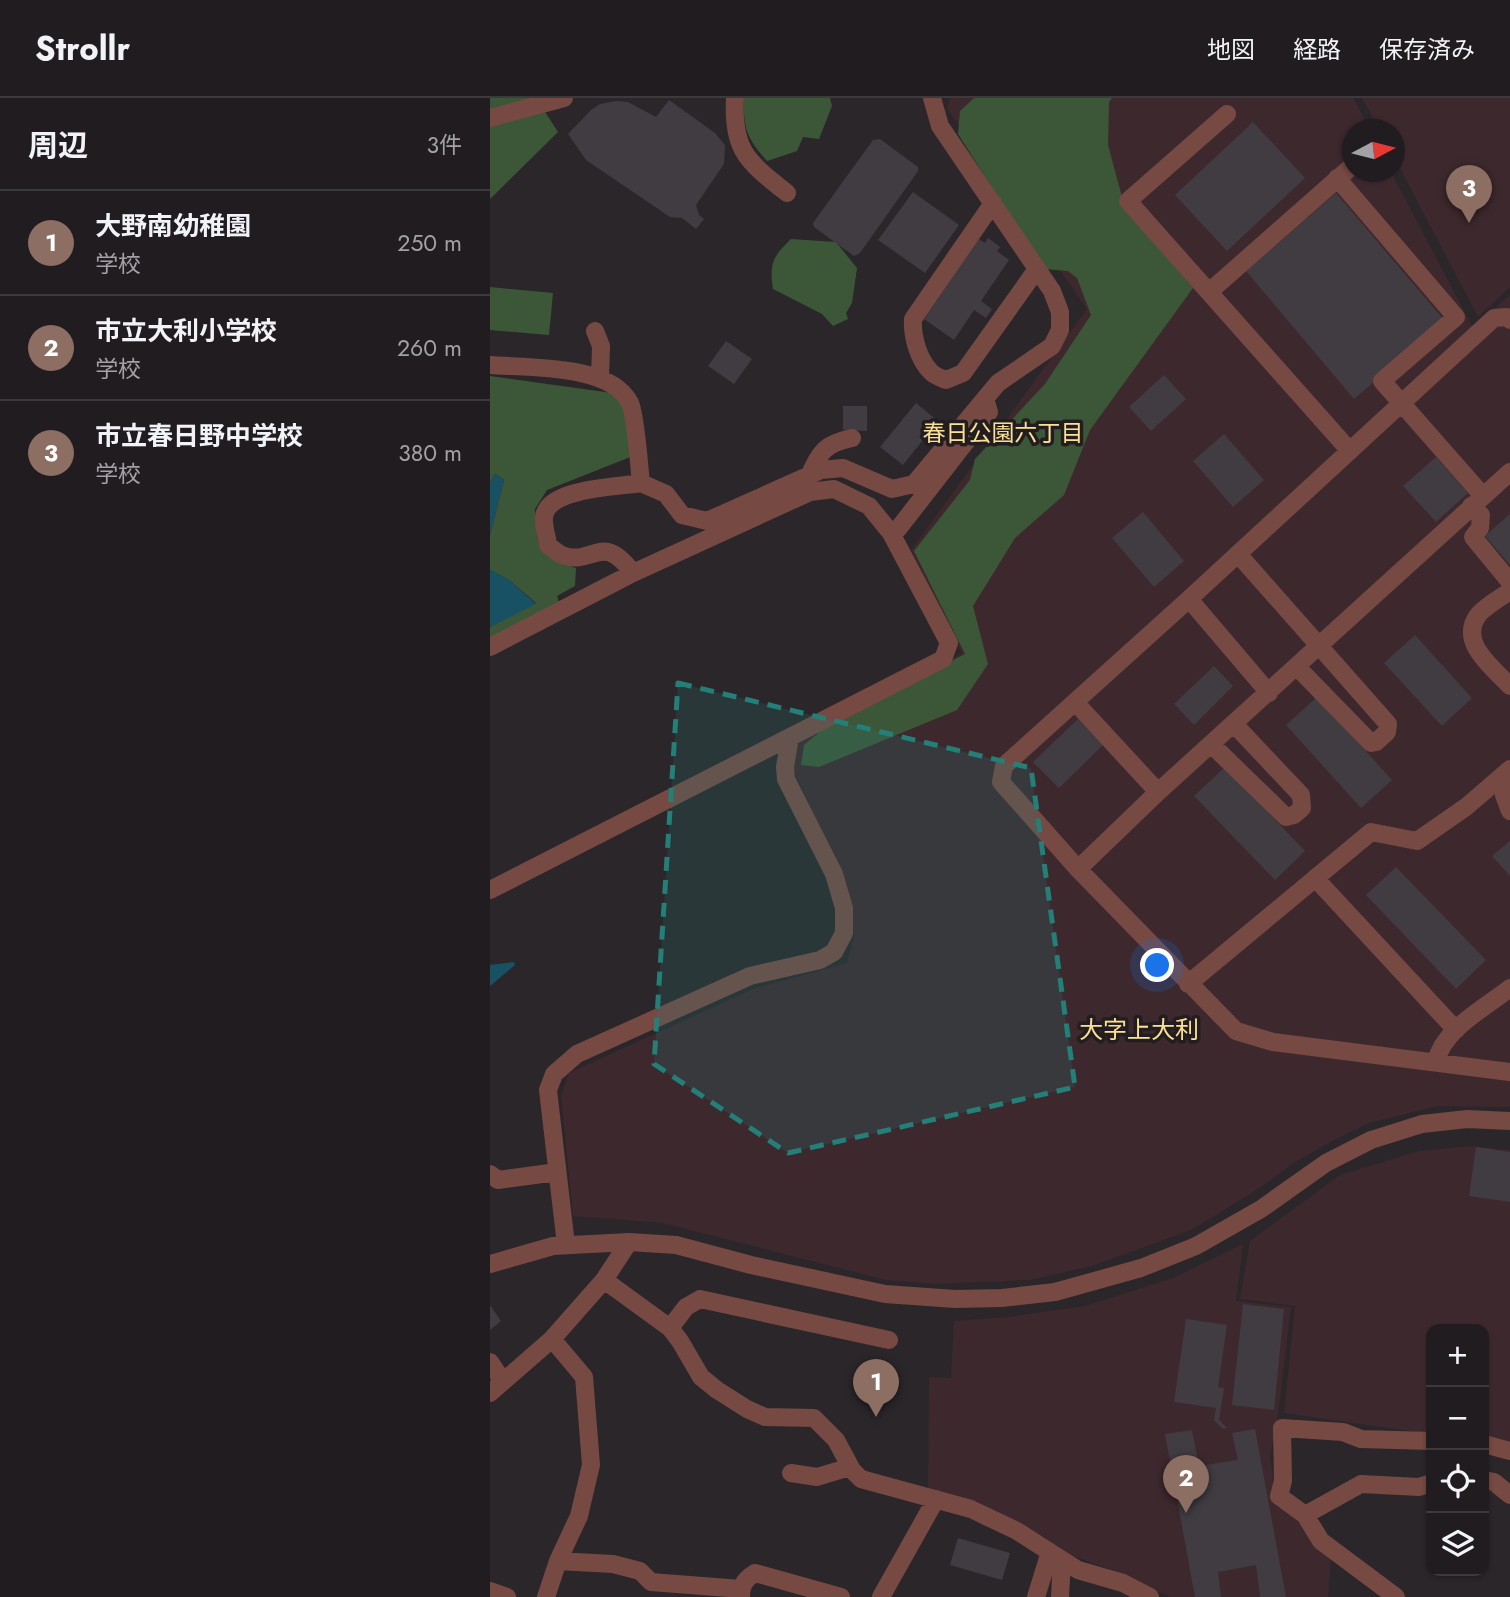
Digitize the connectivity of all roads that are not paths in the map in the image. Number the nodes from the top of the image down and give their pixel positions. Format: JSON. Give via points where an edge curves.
{"nodes":[{"id":1,"x":564,"y":98,"type":"edge"},
{"id":2,"x":735,"y":98,"type":"edge"},
{"id":3,"x":932,"y":98,"type":"edge"},
{"id":4,"x":1227,"y":114,"type":"dead end"},
{"id":5,"x":490,"y":118,"type":"edge"},
{"id":6,"x":1342,"y":174,"type":"edge"},
{"id":7,"x":1337,"y":178,"type":"junction"},
{"id":8,"x":787,"y":192,"type":"dead end"},
{"id":9,"x":993,"y":203,"type":"junction"},
{"id":10,"x":1037,"y":269,"type":"junction"},
{"id":11,"x":1209,"y":292,"type":"junction"},
{"id":12,"x":1510,"y":320,"type":"edge"},
{"id":13,"x":595,"y":331,"type":"dead end"},
{"id":14,"x":490,"y":365,"type":"edge"},
{"id":15,"x":600,"y":379,"type":"junction"},
{"id":16,"x":985,"y":398,"type":"junction"},
{"id":17,"x":1401,"y":404,"type":"junction"},
{"id":18,"x":852,"y":438,"type":"dead end"},
{"id":19,"x":1350,"y":451,"type":"junction"},
{"id":20,"x":1510,"y":472,"type":"edge"},
{"id":21,"x":809,"y":475,"type":"junction"},
{"id":22,"x":641,"y":484,"type":"junction"},
{"id":23,"x":1477,"y":501,"type":"junction"},
{"id":24,"x":891,"y":533,"type":"junction"},
{"id":25,"x":1238,"y":554,"type":"junction"},
{"id":26,"x":633,"y":573,"type":"junction"},
{"id":27,"x":1510,"y":582,"type":"edge"},
{"id":28,"x":1510,"y":591,"type":"edge"},
{"id":29,"x":1189,"y":599,"type":"junction"},
{"id":30,"x":1320,"y":645,"type":"junction"},
{"id":31,"x":490,"y":647,"type":"edge"},
{"id":32,"x":1297,"y":667,"type":"junction"},
{"id":33,"x":1510,"y":686,"type":"edge"},
{"id":34,"x":1269,"y":692,"type":"junction"},
{"id":35,"x":1075,"y":702,"type":"junction"},
{"id":36,"x":1234,"y":724,"type":"junction"},
{"id":37,"x":790,"y":737,"type":"junction"},
{"id":38,"x":1211,"y":744,"type":"junction"},
{"id":39,"x":1510,"y":769,"type":"edge"},
{"id":40,"x":1510,"y":790,"type":"edge"},
{"id":41,"x":1158,"y":792,"type":"junction"},
{"id":42,"x":1510,"y":811,"type":"edge"},
{"id":43,"x":1078,"y":869,"type":"junction"},
{"id":44,"x":1315,"y":878,"type":"junction"},
{"id":45,"x":490,"y":890,"type":"edge"},
{"id":46,"x":1188,"y":984,"type":"junction"},
{"id":47,"x":1510,"y":988,"type":"edge"},
{"id":48,"x":1456,"y":1030,"type":"junction"},
{"id":49,"x":1436,"y":1062,"type":"junction"},
{"id":50,"x":1510,"y":1073,"type":"edge"},
{"id":51,"x":1510,"y":1121,"type":"edge"},
{"id":52,"x":557,"y":1172,"type":"junction"},
{"id":53,"x":490,"y":1174,"type":"edge"},
{"id":54,"x":629,"y":1242,"type":"junction"},
{"id":55,"x":566,"y":1245,"type":"junction"},
{"id":56,"x":490,"y":1264,"type":"edge"},
{"id":57,"x":604,"y":1280,"type":"junction"},
{"id":58,"x":670,"y":1328,"type":"junction"},
{"id":59,"x":552,"y":1339,"type":"junction"},
{"id":60,"x":889,"y":1340,"type":"dead end"},
{"id":61,"x":490,"y":1362,"type":"edge"},
{"id":62,"x":496,"y":1387,"type":"edge"},
{"id":63,"x":1426,"y":1441,"type":"edge"},
{"id":64,"x":1489,"y":1445,"type":"edge"},
{"id":65,"x":1510,"y":1451,"type":"edge"},
{"id":66,"x":850,"y":1467,"type":"junction"},
{"id":67,"x":791,"y":1473,"type":"dead end"},
{"id":68,"x":1489,"y":1481,"type":"edge"},
{"id":69,"x":1426,"y":1485,"type":"edge"},
{"id":70,"x":1510,"y":1494,"type":"edge"},
{"id":71,"x":936,"y":1499,"type":"junction"},
{"id":72,"x":1305,"y":1515,"type":"junction"},
{"id":73,"x":1056,"y":1556,"type":"junction"},
{"id":74,"x":558,"y":1561,"type":"junction"},
{"id":75,"x":650,"y":1589,"type":"edge"},
{"id":76,"x":490,"y":1591,"type":"edge"},
{"id":77,"x":741,"y":1593,"type":"edge"},
{"id":78,"x":506,"y":1597,"type":"edge"},
{"id":79,"x":546,"y":1597,"type":"edge"},
{"id":80,"x":841,"y":1597,"type":"edge"},
{"id":81,"x":881,"y":1597,"type":"edge"},
{"id":82,"x":1035,"y":1597,"type":"edge"},
{"id":83,"x":1060,"y":1597,"type":"edge"},
{"id":84,"x":1150,"y":1597,"type":"edge"},
{"id":85,"x":1396,"y":1597,"type":"edge"}],
"edges":[{"from":1,"to":5,"type":"street"},
{"from":2,"to":8,"type":"street","via":[[733,124],[746,156]]},
{"from":3,"to":9,"type":"street","via":[[940,126]]},
{"from":4,"to":11,"type":"street","via":[[1128,201]]},
{"from":6,"to":7,"type":"street"},
{"from":7,"to":11,"type":"street"},
{"from":7,"to":17,"type":"street","via":[[1456,317],[1382,381]]},
{"from":9,"to":10,"type":"street"},
{"from":9,"to":10,"type":"street","via":[[912,319],[912,333],[931,373],[946,380],[963,373]]},
{"from":10,"to":16,"type":"street","via":[[1060,312],[1060,330],[1052,346],[998,383]]},
{"from":11,"to":19,"type":"street"},
{"from":12,"to":17,"type":"street","via":[[1494,318]]},
{"from":13,"to":15,"type":"street","via":[[601,346]]},
{"from":14,"to":15,"type":"street","via":[[591,374]]},
{"from":15,"to":22,"type":"street","via":[[620,390],[631,404]]},
{"from":16,"to":21,"type":"street","via":[[914,484],[892,489],[843,468]]},
{"from":16,"to":24,"type":"street","via":[[989,412]]},
{"from":17,"to":19,"type":"street"},
{"from":17,"to":23,"type":"street"},
{"from":18,"to":21,"type":"street","via":[[831,443]]},
{"from":19,"to":25,"type":"street"},
{"from":20,"to":23,"type":"street"},
{"from":21,"to":22,"type":"street","via":[[707,521],[682,514],[666,494]]},
{"from":22,"to":26,"type":"street","via":[[563,495],[550,503],[544,517],[548,545],[561,555],[610,551]]},
{"from":23,"to":27,"type":"street","via":[[1480,528],[1472,537]]},
{"from":23,"to":30,"type":"street"},
{"from":24,"to":26,"type":"street","via":[[869,506],[834,489],[810,492]]},
{"from":24,"to":37,"type":"street","via":[[949,643],[947,653]]},
{"from":25,"to":29,"type":"street"},
{"from":25,"to":30,"type":"street"},
{"from":26,"to":31,"type":"street"},
{"from":28,"to":33,"type":"street","via":[[1480,612],[1472,626],[1473,643]]},
{"from":29,"to":34,"type":"street"},
{"from":29,"to":35,"type":"street"},
{"from":30,"to":32,"type":"street"},
{"from":30,"to":32,"type":"street","via":[[1388,724],[1387,732],[1371,743]]},
{"from":32,"to":34,"type":"street"},
{"from":34,"to":36,"type":"street"},
{"from":35,"to":41,"type":"street"},
{"from":35,"to":43,"type":"street","via":[[1004,766],[1001,782]]},
{"from":36,"to":38,"type":"street"},
{"from":36,"to":38,"type":"street","via":[[1301,795],[1302,808],[1294,815],[1286,817]]},
{"from":37,"to":45,"type":"street"},
{"from":37,"to":52,"type":"street","via":[[786,779],[834,874],[846,920],[841,943],[820,960],[750,976],[564,1063],[548,1090]]},
{"from":38,"to":41,"type":"street"},
{"from":39,"to":44,"type":"street","via":[[1417,841],[1371,832]]},
{"from":40,"to":42,"type":"street","via":[[1504,795]]},
{"from":41,"to":43,"type":"street"},
{"from":43,"to":46,"type":"street"},
{"from":44,"to":46,"type":"street"},
{"from":44,"to":48,"type":"street"},
{"from":46,"to":49,"type":"street","via":[[1236,1031],[1273,1042]]},
{"from":47,"to":48,"type":"street"},
{"from":48,"to":49,"type":"street","via":[[1438,1052]]},
{"from":49,"to":50,"type":"street"},
{"from":51,"to":54,"type":"street","via":[[1422,1124],[1371,1140],[1326,1163],[1261,1209],[1196,1246],[1140,1268],[1055,1292],[967,1299],[885,1294],[676,1245]]},
{"from":52,"to":53,"type":"street","via":[[498,1180]]},
{"from":52,"to":55,"type":"street"},
{"from":54,"to":55,"type":"street"},
{"from":54,"to":57,"type":"street"},
{"from":55,"to":56,"type":"street"},
{"from":57,"to":58,"type":"street"},
{"from":57,"to":59,"type":"street"},
{"from":58,"to":60,"type":"street","via":[[686,1307],[700,1299]]},
{"from":58,"to":66,"type":"street","via":[[701,1377],[717,1390],[765,1417],[814,1418],[836,1440]]},
{"from":59,"to":62,"type":"street"},
{"from":59,"to":74,"type":"street","via":[[584,1377],[591,1465],[579,1516]]},
{"from":61,"to":62,"type":"street"},
{"from":63,"to":72,"type":"street","via":[[1361,1439],[1343,1432],[1282,1428],[1279,1496]]},
{"from":64,"to":65,"type":"street"},
{"from":66,"to":67,"type":"street","via":[[817,1477]]},
{"from":66,"to":71,"type":"street","via":[[861,1479]]},
{"from":68,"to":70,"type":"street"},
{"from":69,"to":72,"type":"street","via":[[1362,1484]]},
{"from":71,"to":73,"type":"street","via":[[971,1509]]},
{"from":71,"to":81,"type":"street"},
{"from":72,"to":85,"type":"street","via":[[1321,1541]]},
{"from":73,"to":82,"type":"street"},
{"from":73,"to":83,"type":"street"},
{"from":73,"to":84,"type":"street","via":[[1079,1570]]},
{"from":74,"to":75,"type":"street","via":[[613,1564],[640,1571]]},
{"from":74,"to":79,"type":"street"},
{"from":75,"to":77,"type":"street"},
{"from":76,"to":78,"type":"street"},
{"from":77,"to":80,"type":"street","via":[[747,1578],[755,1573]]}]}
